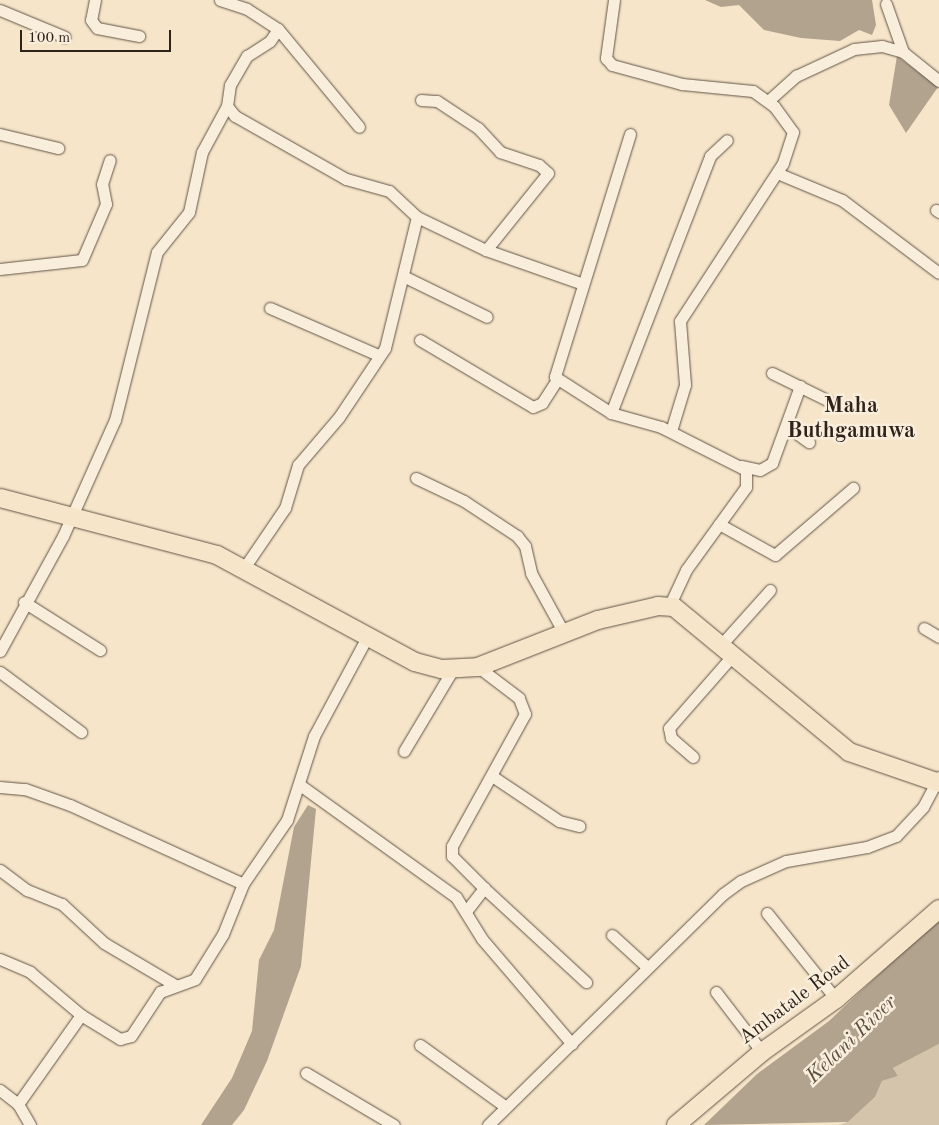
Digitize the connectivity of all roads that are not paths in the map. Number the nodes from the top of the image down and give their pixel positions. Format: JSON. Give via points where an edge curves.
{"nodes":[{"id":1,"x":96,"y":0,"type":"edge"},
{"id":2,"x":220,"y":0,"type":"edge"},
{"id":3,"x":614,"y":0,"type":"edge"},
{"id":4,"x":886,"y":4,"type":"dead end"},
{"id":5,"x":0,"y":10,"type":"edge"},
{"id":6,"x":278,"y":29,"type":"junction"},
{"id":7,"x":139,"y":36,"type":"dead end"},
{"id":8,"x":65,"y":37,"type":"dead end"},
{"id":9,"x":903,"y":52,"type":"junction"},
{"id":10,"x":939,"y":81,"type":"edge"},
{"id":11,"x":421,"y":100,"type":"dead end"},
{"id":12,"x":768,"y":101,"type":"junction"},
{"id":13,"x":227,"y":106,"type":"junction"},
{"id":14,"x":360,"y":127,"type":"dead end"},
{"id":15,"x":0,"y":134,"type":"edge"},
{"id":16,"x":630,"y":134,"type":"dead end"},
{"id":17,"x":727,"y":140,"type":"dead end"},
{"id":18,"x":58,"y":148,"type":"dead end"},
{"id":19,"x":110,"y":160,"type":"dead end"},
{"id":20,"x":777,"y":173,"type":"junction"},
{"id":21,"x":417,"y":217,"type":"junction"},
{"id":22,"x":486,"y":250,"type":"junction"},
{"id":23,"x":0,"y":269,"type":"edge"},
{"id":24,"x":939,"y":273,"type":"edge"},
{"id":25,"x":403,"y":276,"type":"junction"},
{"id":26,"x":583,"y":284,"type":"junction"},
{"id":27,"x":270,"y":308,"type":"dead end"},
{"id":28,"x":487,"y":317,"type":"dead end"},
{"id":29,"x":420,"y":340,"type":"dead end"},
{"id":30,"x":378,"y":355,"type":"junction"},
{"id":31,"x":772,"y":373,"type":"dead end"},
{"id":32,"x":557,"y":380,"type":"junction"},
{"id":33,"x":800,"y":386,"type":"junction"},
{"id":34,"x":827,"y":400,"type":"dead end"},
{"id":35,"x":611,"y":412,"type":"junction"},
{"id":36,"x":788,"y":427,"type":"junction"},
{"id":37,"x":671,"y":431,"type":"junction"},
{"id":38,"x":809,"y":442,"type":"dead end"},
{"id":39,"x":741,"y":466,"type":"junction"},
{"id":40,"x":416,"y":478,"type":"dead end"},
{"id":41,"x":853,"y":488,"type":"dead end"},
{"id":42,"x":0,"y":498,"type":"edge"},
{"id":43,"x":72,"y":515,"type":"junction"},
{"id":44,"x":719,"y":524,"type":"junction"},
{"id":45,"x":244,"y":568,"type":"junction"},
{"id":46,"x":770,"y":590,"type":"dead end"},
{"id":47,"x":24,"y":602,"type":"junction"},
{"id":48,"x":669,"y":606,"type":"junction"},
{"id":49,"x":924,"y":628,"type":"dead end"},
{"id":50,"x":564,"y":633,"type":"junction"},
{"id":51,"x":367,"y":637,"type":"junction"},
{"id":52,"x":939,"y":637,"type":"edge"},
{"id":53,"x":0,"y":650,"type":"edge"},
{"id":54,"x":100,"y":650,"type":"dead end"},
{"id":55,"x":726,"y":651,"type":"junction"},
{"id":56,"x":478,"y":667,"type":"junction"},
{"id":57,"x":453,"y":669,"type":"junction"},
{"id":58,"x":0,"y":672,"type":"edge"},
{"id":59,"x":81,"y":732,"type":"dead end"},
{"id":60,"x":404,"y":751,"type":"dead end"},
{"id":61,"x":693,"y":757,"type":"dead end"},
{"id":62,"x":492,"y":776,"type":"junction"},
{"id":63,"x":938,"y":781,"type":"edge"},
{"id":64,"x":300,"y":785,"type":"junction"},
{"id":65,"x":0,"y":787,"type":"edge"},
{"id":66,"x":579,"y":826,"type":"dead end"},
{"id":67,"x":0,"y":870,"type":"edge"},
{"id":68,"x":244,"y":884,"type":"junction"},
{"id":69,"x":484,"y":888,"type":"junction"},
{"id":70,"x":939,"y":909,"type":"edge"},
{"id":71,"x":467,"y":910,"type":"junction"},
{"id":72,"x":767,"y":913,"type":"dead end"},
{"id":73,"x":612,"y":935,"type":"dead end"},
{"id":74,"x":0,"y":959,"type":"edge"},
{"id":75,"x":647,"y":967,"type":"junction"},
{"id":76,"x":586,"y":982,"type":"dead end"},
{"id":77,"x":175,"y":984,"type":"junction"},
{"id":78,"x":716,"y":992,"type":"dead end"},
{"id":79,"x":836,"y":998,"type":"junction"},
{"id":80,"x":81,"y":1015,"type":"junction"},
{"id":81,"x":420,"y":1044,"type":"dead end"},
{"id":82,"x":572,"y":1044,"type":"junction"},
{"id":83,"x":762,"y":1052,"type":"junction"},
{"id":84,"x":306,"y":1073,"type":"dead end"},
{"id":85,"x":0,"y":1090,"type":"edge"},
{"id":86,"x":18,"y":1104,"type":"junction"},
{"id":87,"x":506,"y":1107,"type":"junction"},
{"id":88,"x":30,"y":1125,"type":"edge"},
{"id":89,"x":394,"y":1125,"type":"edge"},
{"id":90,"x":488,"y":1125,"type":"edge"},
{"id":91,"x":676,"y":1125,"type":"edge"}],
"edges":[{"from":1,"to":7,"type":"street","via":[[91,20],[97,28]]},
{"from":2,"to":6,"type":"street","via":[[247,9]]},
{"from":3,"to":12,"type":"street","via":[[606,58],[612,65],[682,84],[753,91]]},
{"from":4,"to":9,"type":"street"},
{"from":5,"to":8,"type":"street"},
{"from":6,"to":13,"type":"street","via":[[270,40],[247,56],[230,85]]},
{"from":6,"to":14,"type":"street"},
{"from":9,"to":10,"type":"street"},
{"from":9,"to":12,"type":"street","via":[[882,46],[854,49],[796,76]]},
{"from":11,"to":22,"type":"street","via":[[437,101],[478,128],[500,152],[538,165],[548,173]]},
{"from":12,"to":20,"type":"street","via":[[793,132]]},
{"from":13,"to":21,"type":"street","via":[[235,116],[346,179],[389,191]]},
{"from":13,"to":43,"type":"street","via":[[202,152],[190,212],[157,252],[125,392]]},
{"from":15,"to":18,"type":"street"},
{"from":16,"to":26,"type":"street"},
{"from":17,"to":35,"type":"street","via":[[710,156]]},
{"from":19,"to":23,"type":"street","via":[[102,184],[106,204],[82,260]]},
{"from":20,"to":24,"type":"street","via":[[842,200]]},
{"from":20,"to":37,"type":"street","via":[[680,321],[685,385]]},
{"from":21,"to":22,"type":"street"},
{"from":21,"to":25,"type":"street"},
{"from":22,"to":26,"type":"street"},
{"from":25,"to":28,"type":"street"},
{"from":25,"to":30,"type":"street","via":[[392,329]]},
{"from":26,"to":32,"type":"street"},
{"from":27,"to":30,"type":"street"},
{"from":29,"to":32,"type":"street","via":[[533,407],[542,403]]},
{"from":30,"to":45,"type":"street","via":[[339,417],[298,465],[281,516]]},
{"from":31,"to":33,"type":"street"},
{"from":32,"to":35,"type":"street"},
{"from":33,"to":34,"type":"street"},
{"from":33,"to":36,"type":"street"},
{"from":35,"to":37,"type":"street"},
{"from":36,"to":38,"type":"street"},
{"from":36,"to":39,"type":"street","via":[[772,464],[760,470]]},
{"from":37,"to":39,"type":"street"},
{"from":39,"to":44,"type":"street","via":[[749,475],[746,487]]},
{"from":40,"to":50,"type":"street","via":[[464,501],[517,536],[525,546],[531,573]]},
{"from":41,"to":44,"type":"street","via":[[774,555]]},
{"from":42,"to":43,"type":"main road"},
{"from":43,"to":45,"type":"main road","via":[[217,555]]},
{"from":43,"to":47,"type":"street"},
{"from":44,"to":48,"type":"street","via":[[677,583]]},
{"from":45,"to":51,"type":"main road"},
{"from":46,"to":55,"type":"street"},
{"from":47,"to":53,"type":"street"},
{"from":47,"to":54,"type":"street"},
{"from":48,"to":50,"type":"main road","via":[[627,612]]},
{"from":48,"to":55,"type":"main road","via":[[682,611]]},
{"from":49,"to":52,"type":"street"},
{"from":50,"to":56,"type":"main road"},
{"from":51,"to":57,"type":"main road","via":[[415,662]]},
{"from":51,"to":64,"type":"street","via":[[314,736]]},
{"from":55,"to":61,"type":"street","via":[[669,728],[671,738]]},
{"from":55,"to":63,"type":"main road","via":[[849,752]]},
{"from":56,"to":57,"type":"main road"},
{"from":56,"to":62,"type":"street","via":[[524,706],[523,721]]},
{"from":57,"to":60,"type":"street"},
{"from":58,"to":59,"type":"street"},
{"from":62,"to":66,"type":"street","via":[[560,821]]},
{"from":62,"to":69,"type":"street","via":[[451,851]]},
{"from":63,"to":75,"type":"street","via":[[923,807],[896,836],[867,847],[786,861],[741,880]]},
{"from":64,"to":68,"type":"street","via":[[287,820]]},
{"from":64,"to":71,"type":"street","via":[[425,871]]},
{"from":65,"to":68,"type":"street","via":[[25,788],[70,805]]},
{"from":67,"to":77,"type":"street","via":[[27,890],[62,904],[104,943]]},
{"from":68,"to":77,"type":"street","via":[[223,934],[195,980]]},
{"from":69,"to":71,"type":"street"},
{"from":69,"to":76,"type":"street"},
{"from":70,"to":79,"type":"main road","name":"Ambatale Road"},
{"from":71,"to":82,"type":"street","via":[[482,939]]},
{"from":72,"to":79,"type":"street"},
{"from":73,"to":75,"type":"street"},
{"from":74,"to":80,"type":"street","via":[[30,972]]},
{"from":75,"to":82,"type":"street"},
{"from":77,"to":80,"type":"street","via":[[160,992],[126,1039]]},
{"from":78,"to":83,"type":"street"},
{"from":79,"to":83,"type":"main road","name":"Ambatale Road"},
{"from":80,"to":86,"type":"street"},
{"from":81,"to":87,"type":"street"},
{"from":82,"to":87,"type":"street"},
{"from":83,"to":91,"type":"main road","name":"Ambatale Road"},
{"from":84,"to":89,"type":"street"},
{"from":85,"to":86,"type":"street"},
{"from":86,"to":88,"type":"street"},
{"from":87,"to":90,"type":"street"}]}
